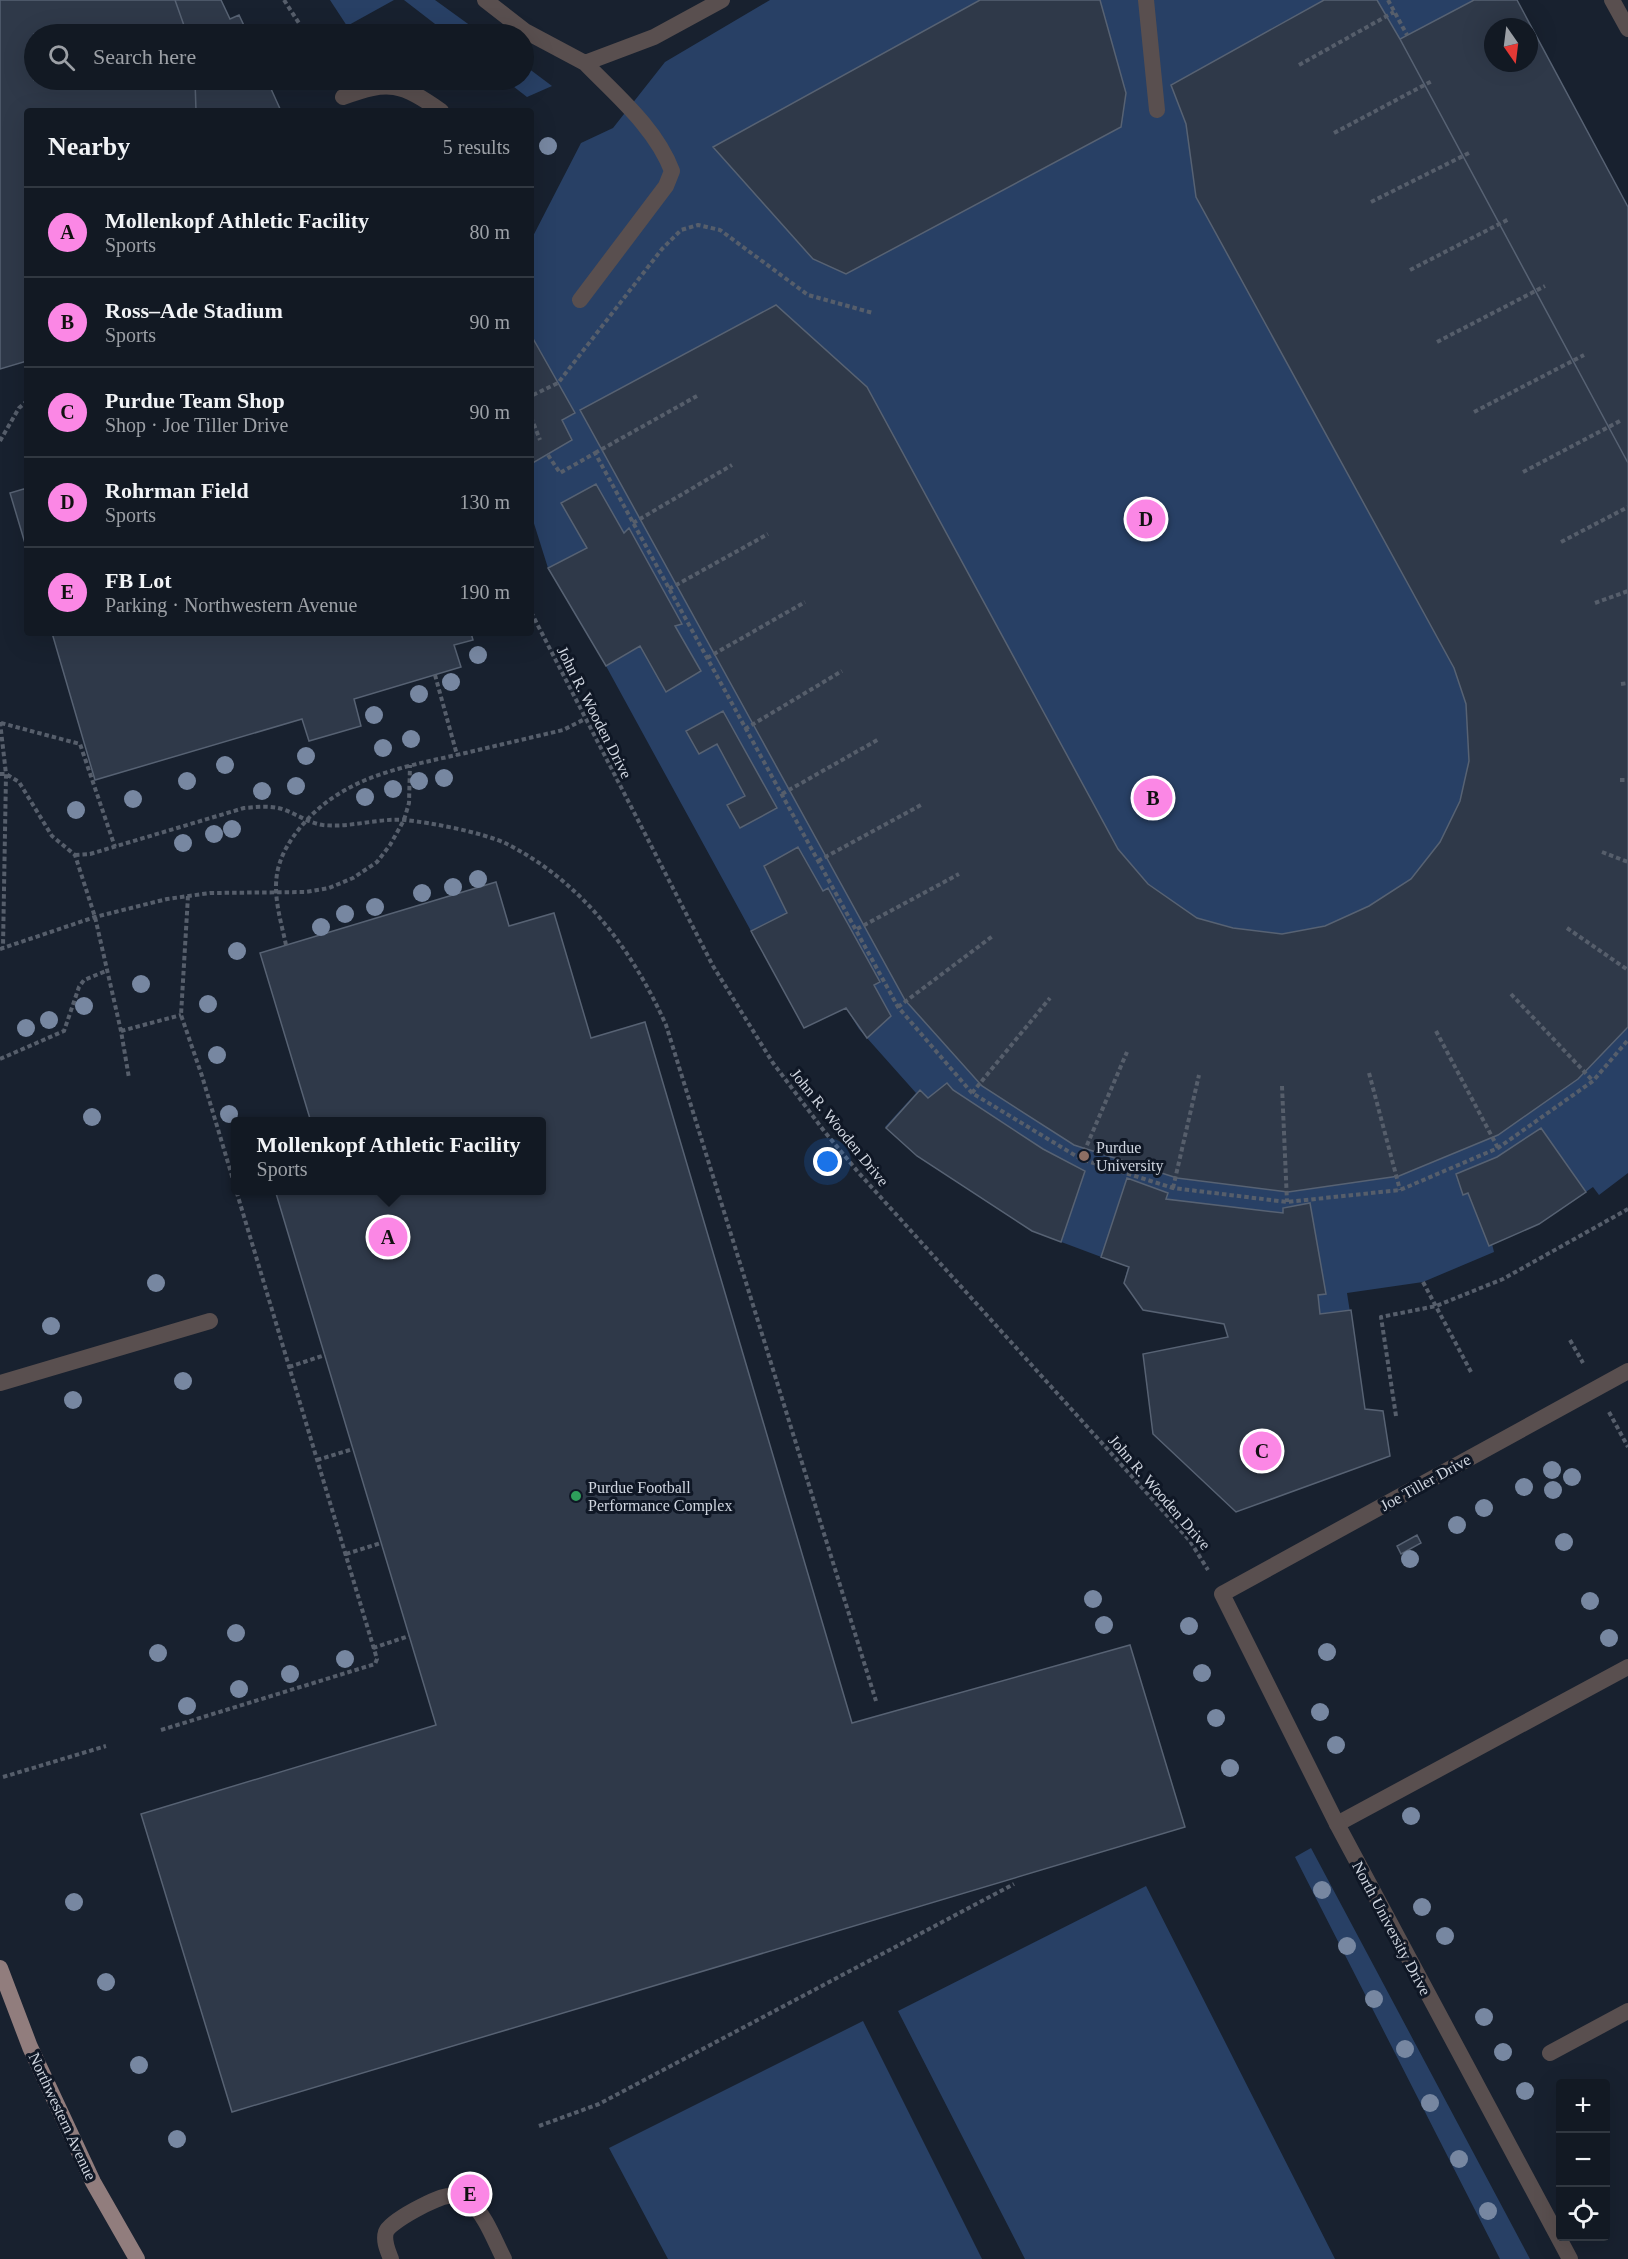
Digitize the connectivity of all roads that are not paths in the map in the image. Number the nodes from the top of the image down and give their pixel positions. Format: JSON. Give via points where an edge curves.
{"nodes":[{"id":1,"x":485,"y":0,"type":"edge"},
{"id":2,"x":722,"y":0,"type":"edge"},
{"id":3,"x":1146,"y":0,"type":"edge"},
{"id":4,"x":1612,"y":0,"type":"edge"},
{"id":5,"x":516,"y":24,"type":"edge"},
{"id":6,"x":1628,"y":29,"type":"edge"},
{"id":7,"x":534,"y":36,"type":"edge"},
{"id":8,"x":585,"y":63,"type":"junction"},
{"id":9,"x":362,"y":90,"type":"edge"},
{"id":10,"x":402,"y":90,"type":"edge"},
{"id":11,"x":343,"y":97,"type":"dead end"},
{"id":12,"x":437,"y":108,"type":"edge"},
{"id":13,"x":1157,"y":110,"type":"dead end"},
{"id":14,"x":580,"y":300,"type":"dead end"},
{"id":15,"x":210,"y":1321,"type":"dead end"},
{"id":16,"x":1628,"y":1371,"type":"edge"},
{"id":17,"x":0,"y":1383,"type":"edge"},
{"id":18,"x":1222,"y":1594,"type":"joint"},
{"id":19,"x":1628,"y":1667,"type":"edge"},
{"id":20,"x":1337,"y":1824,"type":"junction"},
{"id":21,"x":0,"y":1968,"type":"edge"},
{"id":22,"x":1628,"y":2011,"type":"edge"},
{"id":23,"x":1550,"y":2053,"type":"dead end"},
{"id":24,"x":137,"y":2259,"type":"edge"},
{"id":25,"x":390,"y":2259,"type":"edge"},
{"id":26,"x":504,"y":2259,"type":"edge"},
{"id":27,"x":1570,"y":2259,"type":"edge"}],
"edges":[{"from":1,"to":5,"type":"street"},
{"from":2,"to":8,"type":"street","via":[[654,37]]},
{"from":3,"to":13,"type":"street"},
{"from":4,"to":6,"type":"street"},
{"from":7,"to":8,"type":"street"},
{"from":8,"to":14,"type":"street","via":[[665,153],[672,171],[666,186]]},
{"from":9,"to":11,"type":"street"},
{"from":10,"to":12,"type":"street"},
{"from":15,"to":17,"type":"street"},
{"from":16,"to":18,"type":"street","name":"Joe Tiller Drive"},
{"from":18,"to":20,"type":"street","name":"North University Drive"},
{"from":19,"to":20,"type":"street"},
{"from":20,"to":27,"type":"street","name":"North University Drive"},
{"from":21,"to":24,"type":"main road","name":"Northwestern Avenue","via":[[30,2047],[93,2182]]},
{"from":22,"to":23,"type":"street"},
{"from":25,"to":26,"type":"street","via":[[386,2231],[397,2219],[447,2195],[472,2204]]}]}
